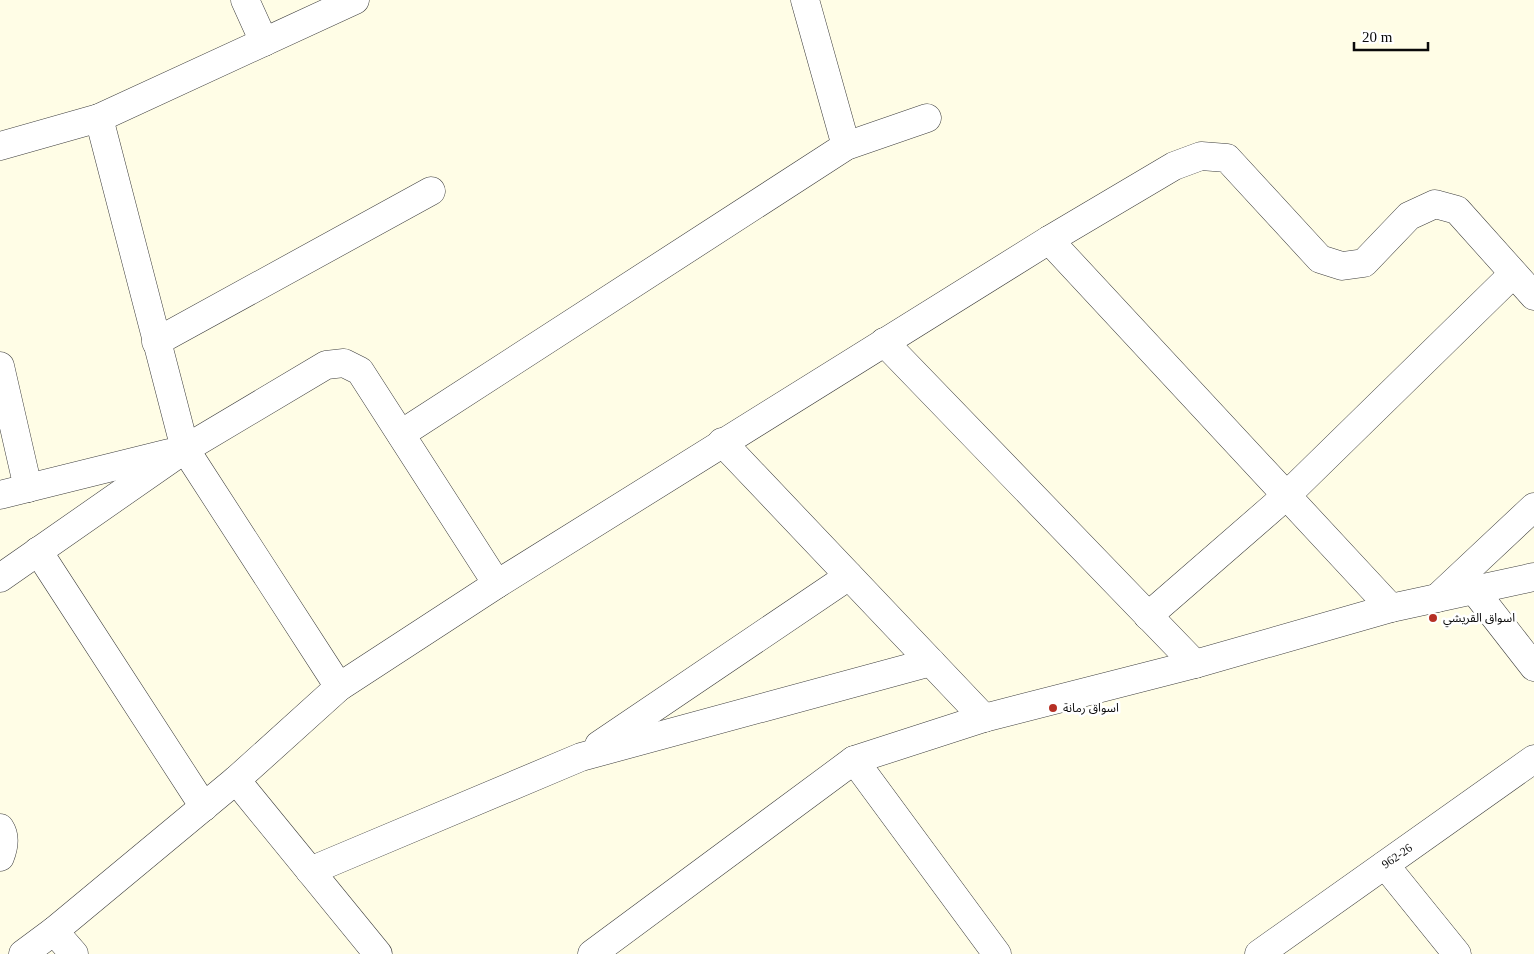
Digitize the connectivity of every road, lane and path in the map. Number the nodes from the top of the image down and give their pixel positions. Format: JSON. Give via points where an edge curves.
{"nodes":[{"id":1,"x":246,"y":0,"type":"edge"},
{"id":2,"x":355,"y":0,"type":"edge"},
{"id":3,"x":805,"y":0,"type":"edge"},
{"id":4,"x":264,"y":42,"type":"junction"},
{"id":5,"x":99,"y":118,"type":"junction"},
{"id":6,"x":927,"y":118,"type":"dead end"},
{"id":7,"x":0,"y":146,"type":"edge"},
{"id":8,"x":846,"y":146,"type":"junction"},
{"id":9,"x":431,"y":191,"type":"dead end"},
{"id":10,"x":1049,"y":240,"type":"junction"},
{"id":11,"x":1512,"y":274,"type":"junction"},
{"id":12,"x":1534,"y":296,"type":"edge"},
{"id":13,"x":156,"y":342,"type":"junction"},
{"id":14,"x":884,"y":342,"type":"junction"},
{"id":15,"x":0,"y":366,"type":"edge"},
{"id":16,"x":401,"y":434,"type":"junction"},
{"id":17,"x":722,"y":442,"type":"junction"},
{"id":18,"x":185,"y":449,"type":"junction"},
{"id":19,"x":28,"y":488,"type":"junction"},
{"id":20,"x":0,"y":495,"type":"edge"},
{"id":21,"x":1286,"y":496,"type":"junction"},
{"id":22,"x":1534,"y":507,"type":"edge"},
{"id":23,"x":38,"y":552,"type":"junction"},
{"id":24,"x":849,"y":576,"type":"junction"},
{"id":25,"x":1534,"y":577,"type":"edge"},
{"id":26,"x":0,"y":578,"type":"edge"},
{"id":27,"x":497,"y":584,"type":"junction"},
{"id":28,"x":1474,"y":590,"type":"junction"},
{"id":29,"x":1437,"y":598,"type":"junction"},
{"id":30,"x":1391,"y":608,"type":"junction"},
{"id":31,"x":1148,"y":616,"type":"junction"},
{"id":32,"x":931,"y":662,"type":"junction"},
{"id":33,"x":1194,"y":664,"type":"junction"},
{"id":34,"x":1534,"y":667,"type":"edge"},
{"id":35,"x":339,"y":687,"type":"junction"},
{"id":36,"x":984,"y":718,"type":"junction"},
{"id":37,"x":581,"y":757,"type":"junction"},
{"id":38,"x":1534,"y":759,"type":"edge"},
{"id":39,"x":854,"y":760,"type":"junction"},
{"id":40,"x":236,"y":780,"type":"junction"},
{"id":41,"x":204,"y":808,"type":"junction"},
{"id":42,"x":0,"y":828,"type":"edge"},
{"id":43,"x":0,"y":857,"type":"edge"},
{"id":44,"x":1384,"y":865,"type":"junction"},
{"id":45,"x":310,"y":871,"type":"junction"},
{"id":46,"x":54,"y":931,"type":"junction"},
{"id":47,"x":992,"y":952,"type":"edge"},
{"id":48,"x":23,"y":954,"type":"edge"},
{"id":49,"x":74,"y":954,"type":"edge"},
{"id":50,"x":378,"y":954,"type":"edge"},
{"id":51,"x":592,"y":954,"type":"edge"},
{"id":52,"x":1259,"y":954,"type":"edge"},
{"id":53,"x":1456,"y":954,"type":"edge"}],
"edges":[{"from":1,"to":4,"type":"street"},
{"from":2,"to":4,"type":"street"},
{"from":3,"to":8,"type":"street"},
{"from":4,"to":5,"type":"street"},
{"from":5,"to":7,"type":"street"},
{"from":5,"to":13,"type":"street"},
{"from":6,"to":8,"type":"street"},
{"from":8,"to":16,"type":"street"},
{"from":9,"to":13,"type":"street"},
{"from":10,"to":11,"type":"street","via":[[1174,166],[1202,156],[1227,158],[1320,259],[1342,266],[1364,263],[1410,216],[1435,204],[1457,210]]},
{"from":10,"to":14,"type":"street"},
{"from":10,"to":21,"type":"street"},
{"from":11,"to":12,"type":"street"},
{"from":11,"to":21,"type":"street"},
{"from":13,"to":18,"type":"street"},
{"from":14,"to":17,"type":"street"},
{"from":14,"to":31,"type":"street"},
{"from":15,"to":19,"type":"street"},
{"from":16,"to":18,"type":"street","via":[[360,371],[344,362],[326,365]]},
{"from":16,"to":27,"type":"street"},
{"from":17,"to":24,"type":"street"},
{"from":17,"to":27,"type":"street"},
{"from":18,"to":19,"type":"street"},
{"from":18,"to":23,"type":"street"},
{"from":18,"to":35,"type":"street"},
{"from":19,"to":20,"type":"street"},
{"from":21,"to":30,"type":"street"},
{"from":21,"to":31,"type":"street"},
{"from":22,"to":29,"type":"street"},
{"from":23,"to":26,"type":"street"},
{"from":23,"to":41,"type":"street"},
{"from":24,"to":32,"type":"street"},
{"from":24,"to":37,"type":"street"},
{"from":25,"to":28,"type":"street"},
{"from":27,"to":35,"type":"street"},
{"from":28,"to":29,"type":"street"},
{"from":28,"to":34,"type":"street"},
{"from":29,"to":30,"type":"street"},
{"from":30,"to":33,"type":"street"},
{"from":31,"to":33,"type":"street"},
{"from":32,"to":36,"type":"street"},
{"from":32,"to":37,"type":"street"},
{"from":33,"to":36,"type":"street"},
{"from":35,"to":40,"type":"street"},
{"from":36,"to":39,"type":"street"},
{"from":37,"to":45,"type":"street"},
{"from":38,"to":44,"type":"street","name":"962-26"},
{"from":39,"to":47,"type":"street"},
{"from":39,"to":51,"type":"street"},
{"from":40,"to":41,"type":"street"},
{"from":40,"to":45,"type":"street"},
{"from":41,"to":46,"type":"street"},
{"from":42,"to":43,"type":"street","via":[[4,846]]},
{"from":44,"to":52,"type":"street","name":"962-26"},
{"from":44,"to":53,"type":"street"},
{"from":45,"to":50,"type":"street"},
{"from":46,"to":48,"type":"street"},
{"from":46,"to":49,"type":"street"}]}
